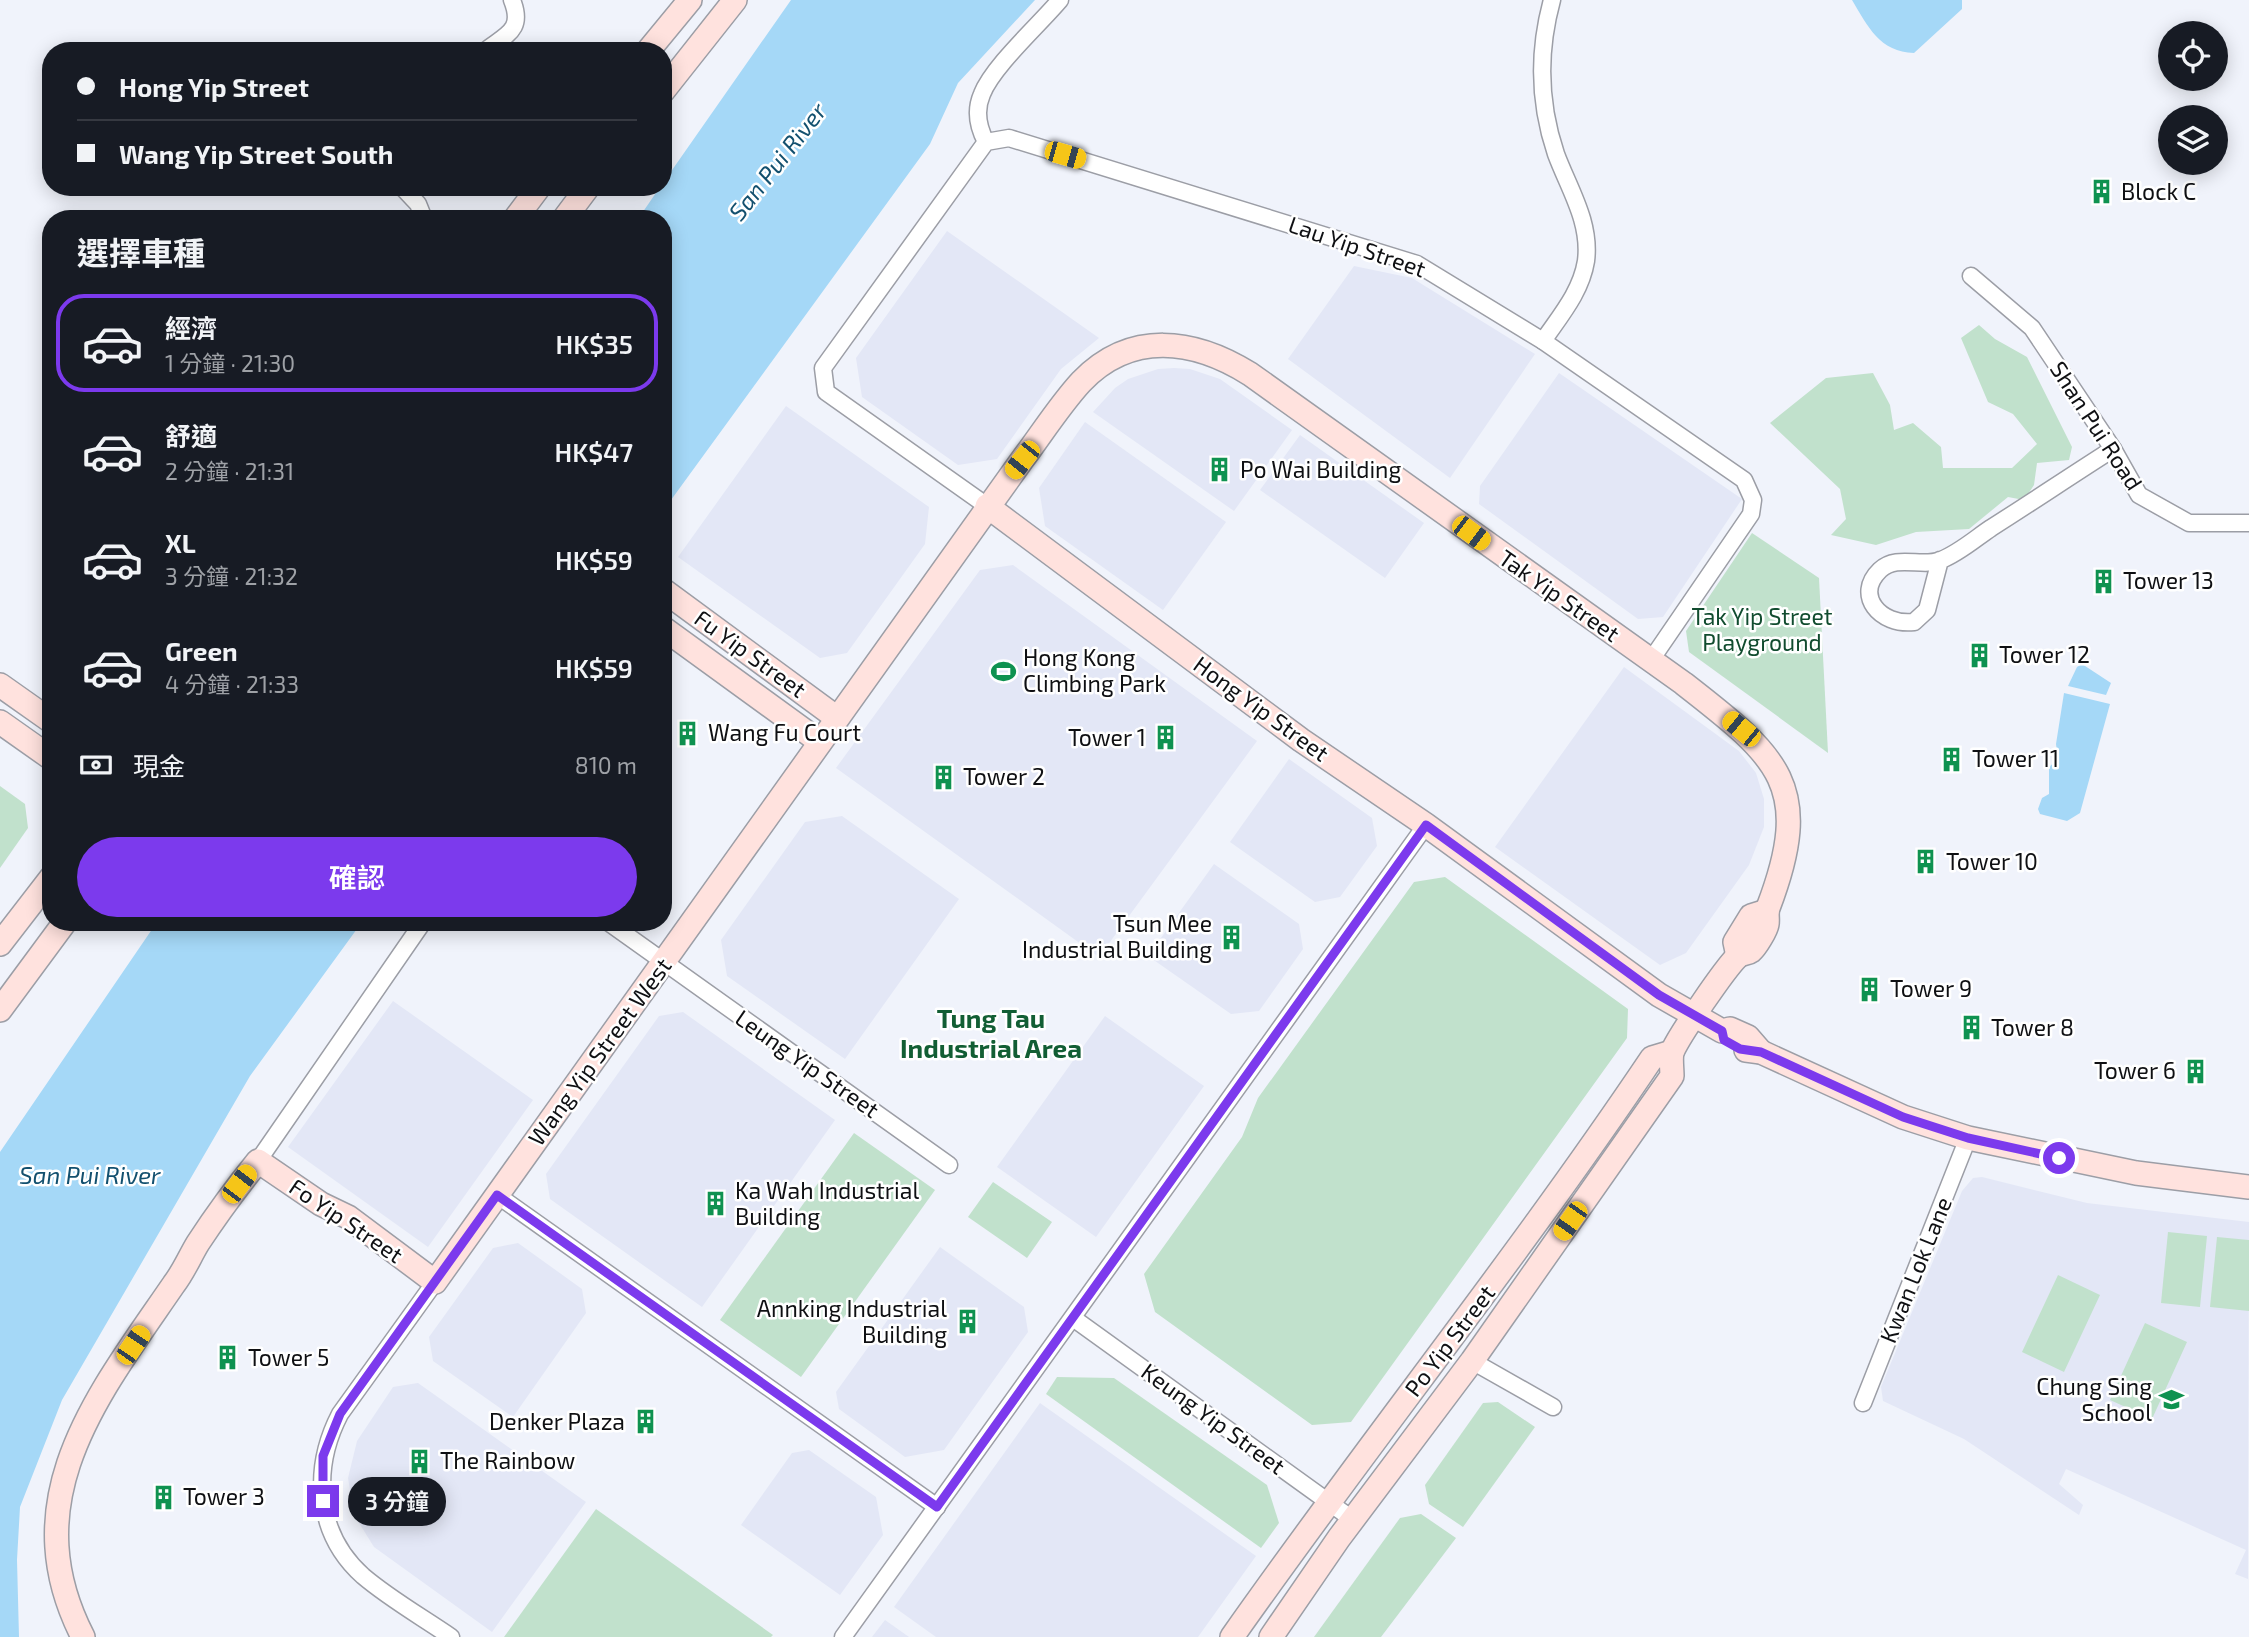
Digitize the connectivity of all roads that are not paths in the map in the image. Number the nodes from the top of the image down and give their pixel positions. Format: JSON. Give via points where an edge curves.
{"nodes":[{"id":1,"x":512,"y":0,"type":"edge"},
{"id":2,"x":690,"y":0,"type":"edge"},
{"id":3,"x":736,"y":0,"type":"edge"},
{"id":4,"x":1060,"y":0,"type":"edge"},
{"id":5,"x":1552,"y":0,"type":"edge"},
{"id":6,"x":497,"y":42,"type":"edge"},
{"id":7,"x":656,"y":42,"type":"edge"},
{"id":8,"x":672,"y":80,"type":"edge"},
{"id":9,"x":986,"y":142,"type":"junction"},
{"id":10,"x":1971,"y":276,"type":"dead end"},
{"id":11,"x":1543,"y":341,"type":"junction"},
{"id":12,"x":2113,"y":449,"type":"junction"},
{"id":13,"x":987,"y":506,"type":"junction"},
{"id":14,"x":2249,"y":523,"type":"edge"},
{"id":15,"x":1940,"y":560,"type":"junction"},
{"id":16,"x":672,"y":597,"type":"edge"},
{"id":17,"x":672,"y":635,"type":"edge"},
{"id":18,"x":1651,"y":660,"type":"junction"},
{"id":19,"x":0,"y":685,"type":"edge"},
{"id":20,"x":42,"y":715,"type":"edge"},
{"id":21,"x":837,"y":718,"type":"junction"},
{"id":22,"x":0,"y":722,"type":"edge"},
{"id":23,"x":820,"y":742,"type":"junction"},
{"id":24,"x":42,"y":752,"type":"edge"},
{"id":25,"x":1426,"y":825,"type":"junction"},
{"id":26,"x":42,"y":890,"type":"edge"},
{"id":27,"x":58,"y":931,"type":"edge"},
{"id":28,"x":418,"y":931,"type":"edge"},
{"id":29,"x":620,"y":931,"type":"edge"},
{"id":30,"x":0,"y":944,"type":"edge"},
{"id":31,"x":663,"y":964,"type":"junction"},
{"id":32,"x":0,"y":1010,"type":"edge"},
{"id":33,"x":1696,"y":1016,"type":"junction"},
{"id":34,"x":1672,"y":1052,"type":"junction"},
{"id":35,"x":1968,"y":1138,"type":"junction"},
{"id":36,"x":257,"y":1161,"type":"junction"},
{"id":37,"x":949,"y":1165,"type":"dead end"},
{"id":38,"x":2249,"y":1187,"type":"edge"},
{"id":39,"x":497,"y":1195,"type":"junction"},
{"id":40,"x":435,"y":1282,"type":"junction"},
{"id":41,"x":1073,"y":1318,"type":"junction"},
{"id":42,"x":1472,"y":1361,"type":"junction"},
{"id":43,"x":1863,"y":1403,"type":"dead end"},
{"id":44,"x":1553,"y":1407,"type":"dead end"},
{"id":45,"x":1327,"y":1501,"type":"junction"},
{"id":46,"x":937,"y":1507,"type":"junction"},
{"id":47,"x":1352,"y":1519,"type":"junction"},
{"id":48,"x":449,"y":1636,"type":"edge"},
{"id":49,"x":83,"y":1637,"type":"edge"},
{"id":50,"x":843,"y":1637,"type":"edge"},
{"id":51,"x":1232,"y":1637,"type":"edge"},
{"id":52,"x":1271,"y":1637,"type":"edge"}],
"edges":[{"from":1,"to":6,"type":"street","via":[[517,23]]},
{"from":2,"to":7,"type":"street"},
{"from":3,"to":8,"type":"street"},
{"from":4,"to":9,"type":"street","via":[[986,84],[978,113]]},
{"from":5,"to":11,"type":"street","via":[[1542,60],[1544,103],[1587,244],[1575,294]]},
{"from":9,"to":11,"type":"street","name":"Lau Yip Street","via":[[1009,138],[1417,264]]},
{"from":9,"to":13,"type":"street","name":"Hong Yip Street","via":[[823,375],[826,392]]},
{"from":10,"to":12,"type":"street","name":"Shan Pui Road","via":[[2032,328]]},
{"from":11,"to":18,"type":"street","name":"Lau Yip Street","via":[[1744,480],[1750,490],[1751,514]]},
{"from":12,"to":14,"type":"street","name":"Shan Pui Road","via":[[2139,495],[2189,523]]},
{"from":12,"to":15,"type":"street"},
{"from":13,"to":18,"type":"street","name":"Tak Yip Street","via":[[1082,382],[1104,364],[1130,350],[1157,345],[1203,350],[1250,374]]},
{"from":13,"to":21,"type":"street","name":"Wang Yip Street West"},
{"from":13,"to":25,"type":"street","name":"Hong Yip Street","via":[[1301,740]]},
{"from":15,"to":15,"type":"street","via":[[1927,610],[1914,622],[1888,621],[1878,612],[1871,599],[1872,580],[1880,570],[1891,563]]},
{"from":16,"to":21,"type":"street","name":"Fu Yip Street"},
{"from":17,"to":23,"type":"street","name":"Fu Yip Street"},
{"from":18,"to":33,"type":"street","name":"Tak Yip Street","via":[[1765,752],[1781,781],[1790,818],[1789,845],[1775,896],[1767,911],[1751,916],[1735,942],[1738,956]]},
{"from":19,"to":20,"type":"street"},
{"from":21,"to":23,"type":"street","name":"Wang Yip Street West"},
{"from":22,"to":24,"type":"street"},
{"from":23,"to":31,"type":"street","name":"Wang Yip Street West"},
{"from":25,"to":33,"type":"street","name":"Hong Yip Street","via":[[1659,995]]},
{"from":25,"to":41,"type":"street"},
{"from":26,"to":30,"type":"street"},
{"from":27,"to":32,"type":"street"},
{"from":28,"to":36,"type":"street"},
{"from":29,"to":31,"type":"street","name":"Leung Yip Street"},
{"from":31,"to":37,"type":"street","name":"Leung Yip Street"},
{"from":31,"to":39,"type":"street","name":"Wang Yip Street West"},
{"from":33,"to":34,"type":"street","name":"Po Yip Street"},
{"from":33,"to":35,"type":"street","name":"Hong Yip Street","via":[[1722,1031],[1724,1040],[1734,1046],[1761,1052],[1903,1117]]},
{"from":34,"to":42,"type":"street","name":"Po Yip Street","via":[[1672,1076]]},
{"from":34,"to":45,"type":"street","name":"Po Yip Street","via":[[1652,1058],[1450,1342]]},
{"from":35,"to":38,"type":"street","name":"Hong Yip Street","via":[[2136,1173]]},
{"from":35,"to":43,"type":"street","name":"Kwan Lok Lane"},
{"from":36,"to":40,"type":"street","name":"Fo Yip Street","via":[[348,1217]]},
{"from":36,"to":49,"type":"street","via":[[120,1363],[69,1458],[55,1535],[57,1559]]},
{"from":39,"to":40,"type":"street","name":"Wang Yip Street West"},
{"from":39,"to":46,"type":"street"},
{"from":40,"to":48,"type":"street","name":"Wang Yip Street West","via":[[330,1435],[321,1479],[328,1523],[363,1575]]},
{"from":41,"to":45,"type":"street","name":"Keung Yip Street"},
{"from":41,"to":46,"type":"street"},
{"from":42,"to":44,"type":"street"},
{"from":42,"to":47,"type":"street","name":"Po Yip Street"},
{"from":45,"to":47,"type":"street","name":"Keung Yip Street"},
{"from":45,"to":51,"type":"street","name":"Po Yip Street"},
{"from":46,"to":50,"type":"street"},
{"from":47,"to":52,"type":"street","name":"Po Yip Street"}]}
